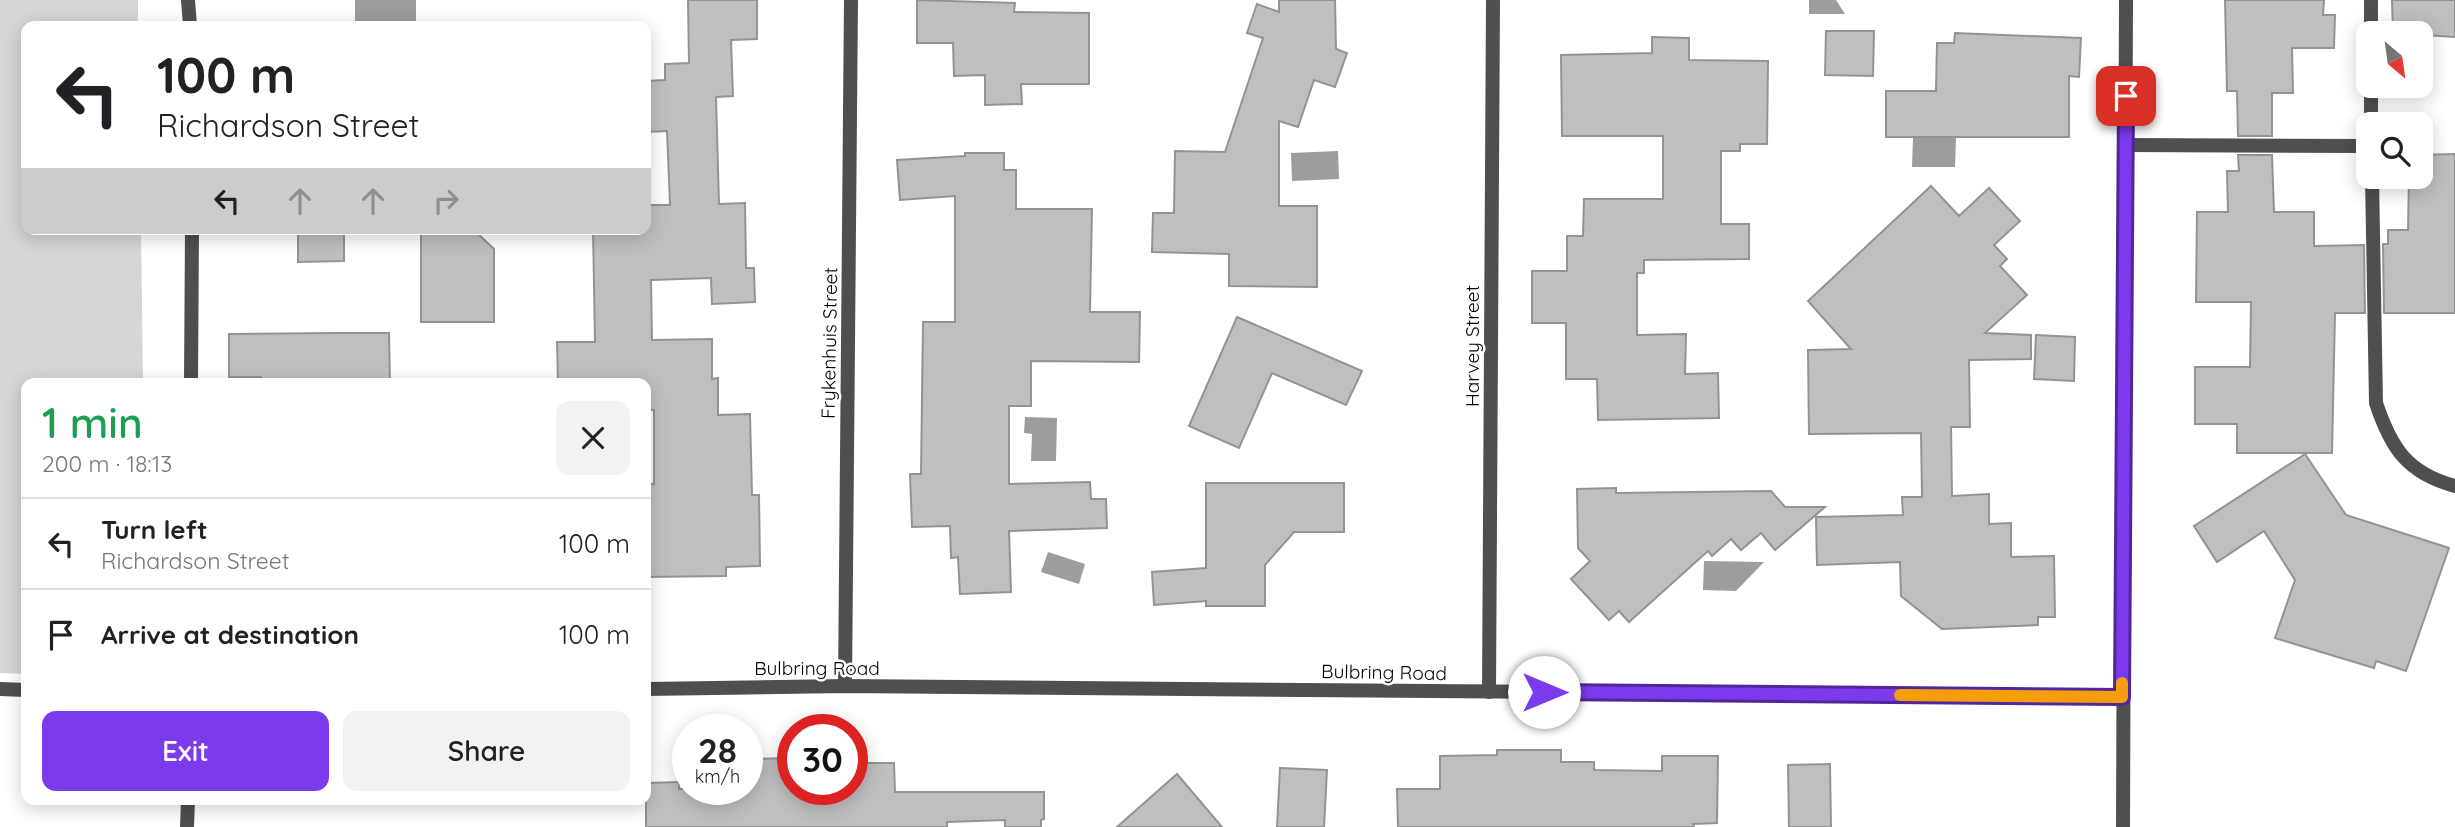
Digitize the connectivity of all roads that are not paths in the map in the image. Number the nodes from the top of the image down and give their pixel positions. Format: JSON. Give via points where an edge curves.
{"nodes":[{"id":1,"x":188,"y":0,"type":"edge"},
{"id":2,"x":852,"y":0,"type":"edge"},
{"id":3,"x":1493,"y":0,"type":"edge"},
{"id":4,"x":2126,"y":0,"type":"edge"},
{"id":5,"x":2371,"y":0,"type":"edge"},
{"id":6,"x":190,"y":21,"type":"edge"},
{"id":7,"x":2371,"y":21,"type":"edge"},
{"id":8,"x":2125,"y":145,"type":"junction"},
{"id":9,"x":2356,"y":146,"type":"edge"},
{"id":10,"x":2372,"y":189,"type":"edge"},
{"id":11,"x":191,"y":235,"type":"edge"},
{"id":12,"x":191,"y":378,"type":"edge"},
{"id":13,"x":2455,"y":486,"type":"edge"},
{"id":14,"x":845,"y":686,"type":"junction"},
{"id":15,"x":0,"y":689,"type":"edge"},
{"id":16,"x":651,"y":689,"type":"edge"},
{"id":17,"x":21,"y":690,"type":"edge"},
{"id":18,"x":1489,"y":692,"type":"junction"},
{"id":19,"x":2122,"y":697,"type":"junction"},
{"id":20,"x":188,"y":805,"type":"edge"},
{"id":21,"x":187,"y":827,"type":"edge"},
{"id":22,"x":2123,"y":827,"type":"edge"}],
"edges":[{"from":1,"to":6,"type":"street"},
{"from":2,"to":14,"type":"street","name":"Frykenhuis Street"},
{"from":3,"to":18,"type":"street","name":"Harvey Street"},
{"from":4,"to":8,"type":"street"},
{"from":5,"to":7,"type":"street"},
{"from":8,"to":9,"type":"street"},
{"from":8,"to":19,"type":"street"},
{"from":10,"to":13,"type":"street","via":[[2376,403],[2386,435],[2408,464],[2436,481]]},
{"from":11,"to":12,"type":"street"},
{"from":14,"to":16,"type":"street","name":"Bulbring Road"},
{"from":14,"to":18,"type":"street","name":"Bulbring Road"},
{"from":15,"to":17,"type":"street"},
{"from":18,"to":19,"type":"street","name":"Bulbring Road"},
{"from":19,"to":22,"type":"street"},
{"from":20,"to":21,"type":"street"}]}
